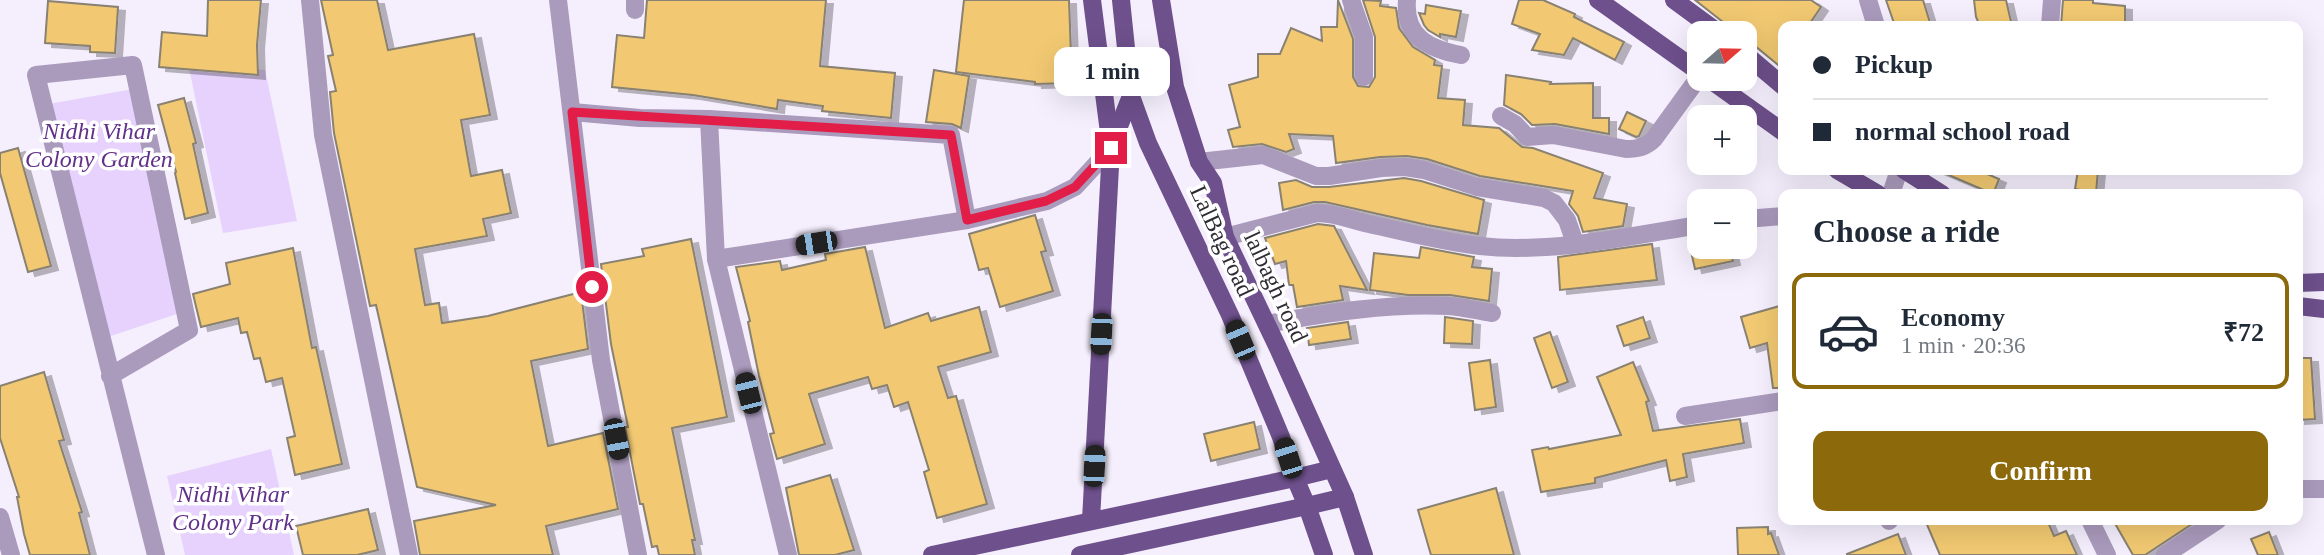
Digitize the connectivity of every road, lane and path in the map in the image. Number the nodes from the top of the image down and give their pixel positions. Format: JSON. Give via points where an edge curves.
{"nodes":[{"id":1,"x":310,"y":0,"type":"edge"},
{"id":2,"x":558,"y":0,"type":"edge"},
{"id":3,"x":1092,"y":0,"type":"edge"},
{"id":4,"x":1121,"y":0,"type":"edge"},
{"id":5,"x":1161,"y":0,"type":"edge"},
{"id":6,"x":1351,"y":0,"type":"edge"},
{"id":7,"x":1407,"y":0,"type":"edge"},
{"id":8,"x":1598,"y":0,"type":"edge"},
{"id":9,"x":1674,"y":0,"type":"edge"},
{"id":10,"x":1868,"y":0,"type":"edge"},
{"id":11,"x":2052,"y":0,"type":"edge"},
{"id":12,"x":1703,"y":21,"type":"edge"},
{"id":13,"x":1874,"y":21,"type":"edge"},
{"id":14,"x":2050,"y":21,"type":"edge"},
{"id":15,"x":1461,"y":55,"type":"dead end"},
{"id":16,"x":1757,"y":64,"type":"edge"},
{"id":17,"x":1687,"y":66,"type":"edge"},
{"id":18,"x":1364,"y":77,"type":"dead end"},
{"id":19,"x":1778,"y":82,"type":"edge"},
{"id":20,"x":1688,"y":91,"type":"edge"},
{"id":21,"x":1726,"y":91,"type":"edge"},
{"id":22,"x":1131,"y":96,"type":"junction"},
{"id":23,"x":572,"y":112,"type":"junction"},
{"id":24,"x":1501,"y":116,"type":"dead end"},
{"id":25,"x":709,"y":119,"type":"junction"},
{"id":26,"x":1778,"y":128,"type":"edge"},
{"id":27,"x":1111,"y":148,"type":"junction"},
{"id":28,"x":1199,"y":162,"type":"junction"},
{"id":29,"x":1846,"y":175,"type":"edge"},
{"id":30,"x":1910,"y":175,"type":"edge"},
{"id":31,"x":1869,"y":189,"type":"edge"},
{"id":32,"x":1933,"y":189,"type":"edge"},
{"id":33,"x":1778,"y":216,"type":"edge"},
{"id":34,"x":1757,"y":218,"type":"edge"},
{"id":35,"x":967,"y":220,"type":"junction"},
{"id":36,"x":1687,"y":227,"type":"edge"},
{"id":37,"x":1225,"y":237,"type":"junction"},
{"id":38,"x":1575,"y":243,"type":"junction"},
{"id":39,"x":716,"y":259,"type":"junction"},
{"id":40,"x":2324,"y":282,"type":"edge"},
{"id":41,"x":2303,"y":283,"type":"edge"},
{"id":42,"x":2303,"y":307,"type":"edge"},
{"id":43,"x":2324,"y":309,"type":"edge"},
{"id":44,"x":1492,"y":313,"type":"dead end"},
{"id":45,"x":1267,"y":324,"type":"junction"},
{"id":46,"x":110,"y":376,"type":"junction"},
{"id":47,"x":1778,"y":402,"type":"edge"},
{"id":48,"x":1685,"y":416,"type":"dead end"},
{"id":49,"x":1332,"y":469,"type":"junction"},
{"id":50,"x":1294,"y":478,"type":"junction"},
{"id":51,"x":2303,"y":489,"type":"edge"},
{"id":52,"x":2324,"y":489,"type":"edge"},
{"id":53,"x":1345,"y":498,"type":"junction"},
{"id":54,"x":1307,"y":506,"type":"junction"},
{"id":55,"x":0,"y":517,"type":"edge"},
{"id":56,"x":1091,"y":520,"type":"junction"},
{"id":57,"x":2092,"y":525,"type":"edge"},
{"id":58,"x":2210,"y":525,"type":"edge"},
{"id":59,"x":11,"y":555,"type":"edge"},
{"id":60,"x":156,"y":555,"type":"edge"},
{"id":61,"x":408,"y":555,"type":"edge"},
{"id":62,"x":638,"y":555,"type":"edge"},
{"id":63,"x":788,"y":555,"type":"edge"},
{"id":64,"x":932,"y":555,"type":"edge"},
{"id":65,"x":1080,"y":555,"type":"edge"},
{"id":66,"x":1324,"y":555,"type":"edge"},
{"id":67,"x":1364,"y":555,"type":"edge"},
{"id":68,"x":2107,"y":555,"type":"edge"},
{"id":69,"x":2165,"y":555,"type":"edge"}],
"edges":[{"from":1,"to":61,"type":"street","via":[[323,135]]},
{"from":2,"to":23,"type":"street"},
{"from":3,"to":27,"type":"main road"},
{"from":4,"to":22,"type":"main road"},
{"from":5,"to":28,"type":"main road","via":[[1175,87]]},
{"from":6,"to":18,"type":"street","via":[[1364,37]]},
{"from":7,"to":15,"type":"street","via":[[1410,27],[1417,36],[1437,51]]},
{"from":8,"to":17,"type":"main road"},
{"from":9,"to":12,"type":"main road"},
{"from":10,"to":13,"type":"street"},
{"from":11,"to":14,"type":"street"},
{"from":16,"to":19,"type":"main road"},
{"from":20,"to":24,"type":"street","via":[[1654,139],[1638,149],[1553,135],[1527,137]]},
{"from":21,"to":26,"type":"main road"},
{"from":22,"to":27,"type":"main road"},
{"from":22,"to":50,"type":"main road","name":"LalBag road","via":[[1148,143],[1230,315],[1282,437]]},
{"from":23,"to":25,"type":"street"},
{"from":23,"to":62,"type":"street","via":[[601,360]]},
{"from":25,"to":35,"type":"street","via":[[951,135]]},
{"from":25,"to":39,"type":"street"},
{"from":27,"to":35,"type":"street","via":[[1065,192]]},
{"from":27,"to":56,"type":"main road"},
{"from":28,"to":37,"type":"main road","name":"lalbagh road","via":[[1213,183]]},
{"from":28,"to":38,"type":"street","via":[[1263,155],[1316,176],[1381,168],[1424,170],[1477,187],[1544,198],[1567,220]]},
{"from":29,"to":31,"type":"main road"},
{"from":30,"to":32,"type":"main road"},
{"from":33,"to":34,"type":"street"},
{"from":35,"to":39,"type":"street"},
{"from":36,"to":38,"type":"street"},
{"from":37,"to":38,"type":"street","via":[[1331,213],[1481,246]]},
{"from":37,"to":45,"type":"main road","name":"lalbagh road"},
{"from":39,"to":63,"type":"street"},
{"from":40,"to":41,"type":"main road"},
{"from":42,"to":43,"type":"main road"},
{"from":44,"to":45,"type":"street","via":[[1451,306],[1399,307]]},
{"from":45,"to":49,"type":"main road","name":"lalbagh road"},
{"from":46,"to":46,"type":"street","via":[[189,330],[133,65],[36,75]]},
{"from":46,"to":60,"type":"street"},
{"from":47,"to":48,"type":"street"},
{"from":49,"to":50,"type":"main road"},
{"from":49,"to":53,"type":"main road","name":"lalbagh road"},
{"from":50,"to":54,"type":"main road","name":"LalBag road"},
{"from":50,"to":56,"type":"main road"},
{"from":51,"to":52,"type":"street"},
{"from":53,"to":54,"type":"main road"},
{"from":53,"to":67,"type":"main road"},
{"from":54,"to":65,"type":"main road"},
{"from":54,"to":66,"type":"main road"},
{"from":55,"to":59,"type":"street"},
{"from":56,"to":64,"type":"main road"},
{"from":57,"to":68,"type":"street"},
{"from":58,"to":69,"type":"street"}]}
